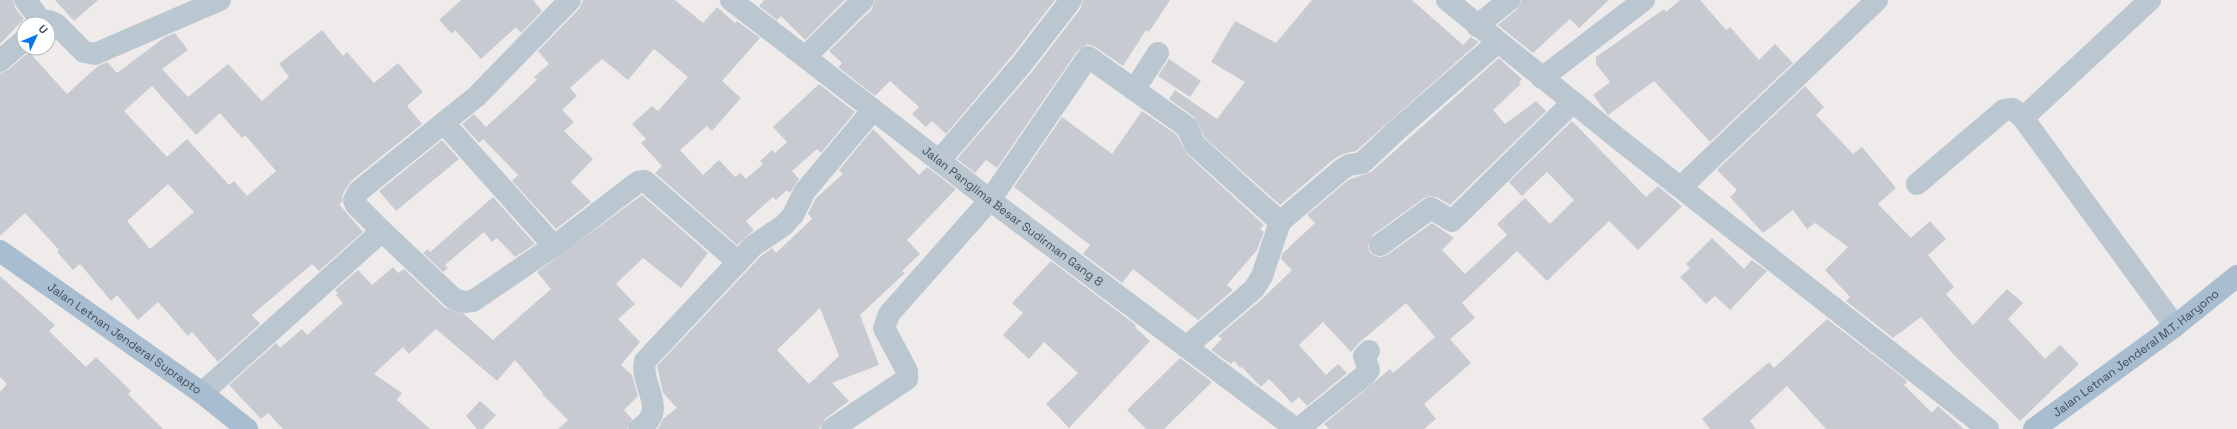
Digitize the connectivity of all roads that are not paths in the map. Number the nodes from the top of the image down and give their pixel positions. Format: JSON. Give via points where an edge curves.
{"nodes":[{"id":1,"x":25,"y":0,"type":"edge"},
{"id":2,"x":220,"y":0,"type":"edge"},
{"id":3,"x":570,"y":0,"type":"edge"},
{"id":4,"x":731,"y":0,"type":"edge"},
{"id":5,"x":863,"y":0,"type":"edge"},
{"id":6,"x":1071,"y":0,"type":"edge"},
{"id":7,"x":1447,"y":0,"type":"edge"},
{"id":8,"x":1509,"y":0,"type":"edge"},
{"id":9,"x":1644,"y":0,"type":"edge"},
{"id":10,"x":1878,"y":0,"type":"edge"},
{"id":11,"x":2150,"y":0,"type":"edge"},
{"id":12,"x":37,"y":16,"type":"edge"},
{"id":13,"x":56,"y":24,"type":"edge"},
{"id":14,"x":1477,"y":26,"type":"junction"},
{"id":15,"x":1498,"y":42,"type":"junction"},
{"id":16,"x":16,"y":47,"type":"edge"},
{"id":17,"x":1158,"y":53,"type":"dead end"},
{"id":18,"x":805,"y":57,"type":"junction"},
{"id":19,"x":0,"y":61,"type":"edge"},
{"id":20,"x":1542,"y":78,"type":"junction"},
{"id":21,"x":1134,"y":90,"type":"junction"},
{"id":22,"x":1573,"y":102,"type":"junction"},
{"id":23,"x":873,"y":110,"type":"junction"},
{"id":24,"x":2023,"y":118,"type":"junction"},
{"id":25,"x":444,"y":124,"type":"junction"},
{"id":26,"x":939,"y":161,"type":"junction"},
{"id":27,"x":1917,"y":184,"type":"dead end"},
{"id":28,"x":1681,"y":187,"type":"junction"},
{"id":29,"x":990,"y":200,"type":"junction"},
{"id":30,"x":1280,"y":222,"type":"junction"},
{"id":31,"x":382,"y":232,"type":"junction"},
{"id":32,"x":1380,"y":245,"type":"dead end"},
{"id":33,"x":554,"y":246,"type":"junction"},
{"id":34,"x":0,"y":251,"type":"edge"},
{"id":35,"x":738,"y":262,"type":"junction"},
{"id":36,"x":2237,"y":276,"type":"edge"},
{"id":37,"x":2175,"y":326,"type":"junction"},
{"id":38,"x":1186,"y":347,"type":"junction"},
{"id":39,"x":1369,"y":351,"type":"dead end"},
{"id":40,"x":202,"y":393,"type":"junction"},
{"id":41,"x":247,"y":429,"type":"edge"},
{"id":42,"x":639,"y":429,"type":"edge"},
{"id":43,"x":832,"y":429,"type":"edge"},
{"id":44,"x":1297,"y":429,"type":"edge"},
{"id":45,"x":1988,"y":429,"type":"edge"},
{"id":46,"x":2034,"y":429,"type":"edge"}],
"edges":[{"from":1,"to":12,"type":"street"},
{"from":2,"to":13,"type":"street","via":[[95,54],[84,52]]},
{"from":3,"to":25,"type":"street","via":[[496,78]]},
{"from":4,"to":18,"type":"street","name":"Jalan Panglima Besar Sudirman Gang 8"},
{"from":5,"to":18,"type":"street"},
{"from":6,"to":26,"type":"street","via":[[1021,65]]},
{"from":7,"to":14,"type":"street"},
{"from":8,"to":14,"type":"street"},
{"from":9,"to":20,"type":"street"},
{"from":10,"to":28,"type":"street"},
{"from":11,"to":24,"type":"street"},
{"from":14,"to":15,"type":"street"},
{"from":15,"to":20,"type":"street"},
{"from":15,"to":30,"type":"street","via":[[1362,163],[1349,165],[1341,170]]},
{"from":16,"to":19,"type":"street"},
{"from":17,"to":21,"type":"street"},
{"from":18,"to":23,"type":"street","name":"Jalan Panglima Besar Sudirman Gang 8"},
{"from":20,"to":22,"type":"street"},
{"from":21,"to":29,"type":"street","via":[[1088,58]]},
{"from":21,"to":30,"type":"street","via":[[1187,128],[1195,145]]},
{"from":22,"to":28,"type":"street"},
{"from":22,"to":32,"type":"street","via":[[1452,221],[1431,208]]},
{"from":23,"to":26,"type":"street","name":"Jalan Panglima Besar Sudirman Gang 8"},
{"from":23,"to":35,"type":"street","via":[[810,186],[784,225],[753,246]]},
{"from":24,"to":27,"type":"street","via":[[2013,109],[2004,110]]},
{"from":24,"to":37,"type":"street"},
{"from":25,"to":31,"type":"street","via":[[355,196],[356,205]]},
{"from":25,"to":33,"type":"street"},
{"from":26,"to":29,"type":"street","name":"Jalan Panglima Besar Sudirman Gang 8"},
{"from":28,"to":45,"type":"street"},
{"from":29,"to":38,"type":"street","name":"Jalan Panglima Besar Sudirman Gang 8"},
{"from":29,"to":43,"type":"street","via":[[885,321],[886,334],[907,371],[907,379]]},
{"from":30,"to":38,"type":"street","via":[[1262,276],[1254,289]]},
{"from":31,"to":33,"type":"street","via":[[454,299],[463,302],[473,301]]},
{"from":31,"to":40,"type":"street"},
{"from":33,"to":35,"type":"street","via":[[638,182],[645,181]]},
{"from":34,"to":40,"type":"main road","name":"Jalan Letnan Jenderal Suprapto"},
{"from":35,"to":42,"type":"street","via":[[645,361],[644,372],[653,402],[653,411],[648,422]]},
{"from":36,"to":37,"type":"main road","name":"Jalan Letnan Jenderal M.T. Haryono"},
{"from":37,"to":46,"type":"main road","name":"Jalan Letnan Jenderal M.T. Haryono"},
{"from":38,"to":44,"type":"street","name":"Jalan Panglima Besar Sudirman Gang 8"},
{"from":39,"to":44,"type":"street","via":[[1364,356],[1369,370],[1366,374]]},
{"from":40,"to":41,"type":"main road","name":"Jalan Letnan Jenderal Suprapto"}]}
